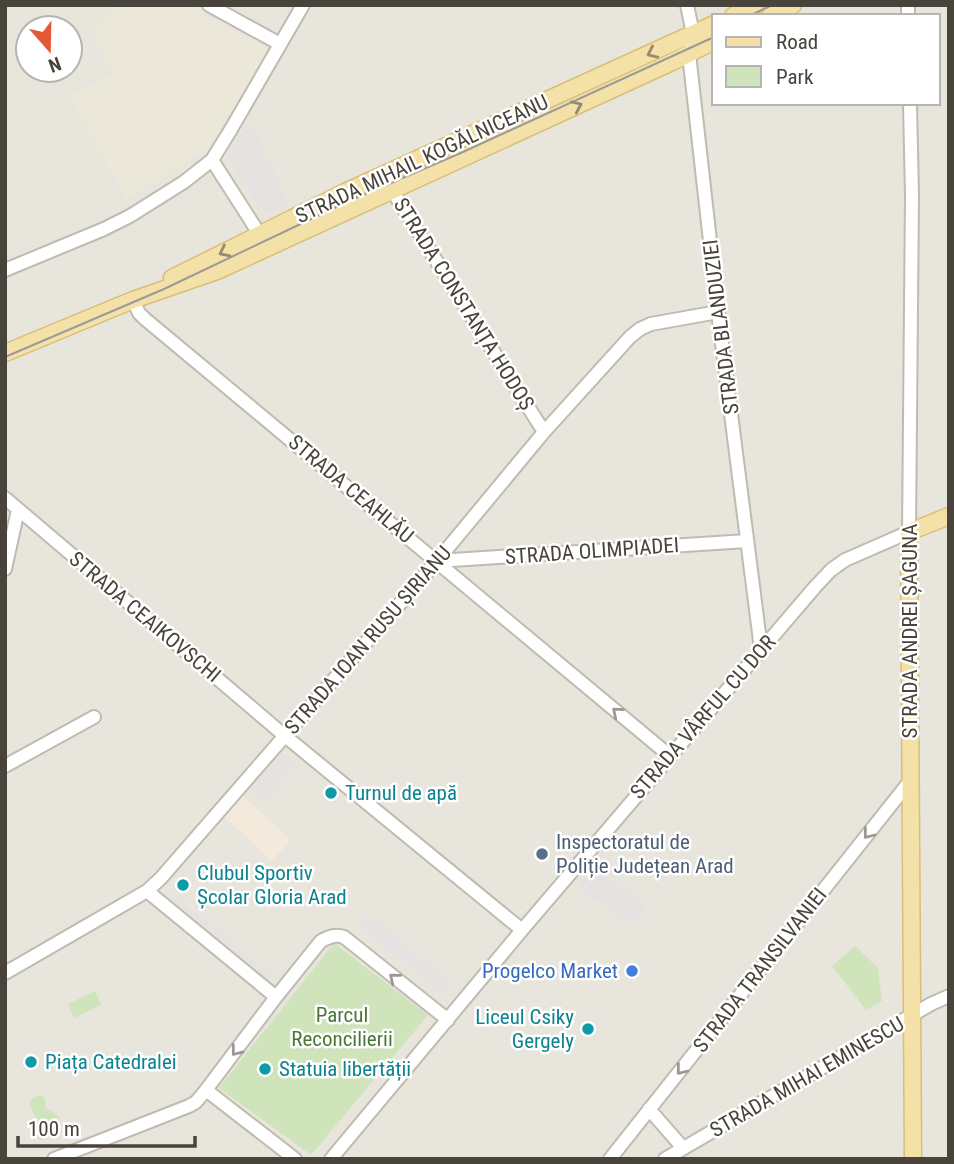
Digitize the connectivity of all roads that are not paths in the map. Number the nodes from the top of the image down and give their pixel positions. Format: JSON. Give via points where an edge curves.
{"nodes":[{"id":1,"x":209,"y":5,"type":"edge"},
{"id":2,"x":303,"y":5,"type":"edge"},
{"id":3,"x":687,"y":5,"type":"edge"},
{"id":4,"x":755,"y":5,"type":"edge"},
{"id":5,"x":793,"y":5,"type":"edge"},
{"id":6,"x":737,"y":14,"type":"edge"},
{"id":7,"x":774,"y":14,"type":"edge"},
{"id":8,"x":712,"y":25,"type":"edge"},
{"id":9,"x":693,"y":34,"type":"junction"},
{"id":10,"x":712,"y":42,"type":"edge"},
{"id":11,"x":280,"y":44,"type":"junction"},
{"id":12,"x":690,"y":54,"type":"junction"},
{"id":13,"x":910,"y":105,"type":"edge"},
{"id":14,"x":212,"y":160,"type":"junction"},
{"id":15,"x":387,"y":183,"type":"junction"},
{"id":16,"x":260,"y":235,"type":"junction"},
{"id":17,"x":5,"y":270,"type":"edge"},
{"id":18,"x":133,"y":300,"type":"junction"},
{"id":19,"x":718,"y":312,"type":"junction"},
{"id":20,"x":5,"y":353,"type":"edge"},
{"id":21,"x":544,"y":432,"type":"junction"},
{"id":22,"x":5,"y":498,"type":"edge"},
{"id":23,"x":18,"y":509,"type":"junction"},
{"id":24,"x":949,"y":516,"type":"edge"},
{"id":25,"x":909,"y":532,"type":"junction"},
{"id":26,"x":747,"y":541,"type":"junction"},
{"id":27,"x":437,"y":561,"type":"junction"},
{"id":28,"x":5,"y":569,"type":"edge"},
{"id":29,"x":761,"y":649,"type":"junction"},
{"id":30,"x":94,"y":717,"type":"dead end"},
{"id":31,"x":285,"y":736,"type":"junction"},
{"id":32,"x":670,"y":756,"type":"junction"},
{"id":33,"x":5,"y":766,"type":"edge"},
{"id":34,"x":910,"y":781,"type":"junction"},
{"id":35,"x":147,"y":891,"type":"junction"},
{"id":36,"x":522,"y":930,"type":"junction"},
{"id":37,"x":7,"y":972,"type":"edge"},
{"id":38,"x":949,"y":996,"type":"edge"},
{"id":39,"x":276,"y":997,"type":"junction"},
{"id":40,"x":913,"y":1016,"type":"junction"},
{"id":41,"x":447,"y":1020,"type":"junction"},
{"id":42,"x":206,"y":1090,"type":"junction"},
{"id":43,"x":649,"y":1109,"type":"junction"},
{"id":44,"x":684,"y":1148,"type":"junction"},
{"id":45,"x":615,"y":1157,"type":"edge"},
{"id":46,"x":54,"y":1159,"type":"edge"},
{"id":47,"x":295,"y":1159,"type":"edge"},
{"id":48,"x":331,"y":1159,"type":"edge"},
{"id":49,"x":665,"y":1159,"type":"edge"},
{"id":50,"x":913,"y":1159,"type":"edge"}],
"edges":[{"from":1,"to":11,"type":"street"},
{"from":2,"to":11,"type":"street"},
{"from":3,"to":9,"type":"street","name":"STRADA BLANDUZIEI"},
{"from":4,"to":6,"type":"main road"},
{"from":5,"to":7,"type":"main road"},
{"from":8,"to":9,"type":"main road","name":"STRADA MIHAIL KOGĂLNICEANU"},
{"from":9,"to":12,"type":"street","name":"STRADA BLANDUZIEI"},
{"from":9,"to":15,"type":"main road","name":"STRADA MIHAIL KOGĂLNICEANU","one_way":true},
{"from":10,"to":12,"type":"main road","name":"STRADA MIHAIL KOGĂLNICEANU"},
{"from":11,"to":14,"type":"street"},
{"from":15,"to":12,"type":"main road","name":"STRADA MIHAIL KOGĂLNICEANU","one_way":true},
{"from":12,"to":19,"type":"street","name":"STRADA BLANDUZIEI"},
{"from":13,"to":25,"type":"street","name":"STRADA ANDREI ȘAGUNA"},
{"from":14,"to":16,"type":"street"},
{"from":14,"to":17,"type":"street","via":[[121,220]]},
{"from":15,"to":16,"type":"main road","name":"STRADA MIHAIL KOGĂLNICEANU","via":[[345,192]]},
{"from":15,"to":18,"type":"main road","name":"STRADA MIHAIL KOGĂLNICEANU","via":[[217,271]]},
{"from":15,"to":21,"type":"street","name":"STRADA CONSTANȚA HODOȘ"},
{"from":16,"to":18,"type":"main road","name":"STRADA MIHAIL KOGĂLNICEANU","one_way":true},
{"from":18,"to":20,"type":"main road","name":"STRADA MIHAIL KOGĂLNICEANU"},
{"from":18,"to":27,"type":"street","name":"STRADA CEAHLĂU","via":[[145,319]]},
{"from":19,"to":21,"type":"street","name":"STRADA IOAN RUSU ȘIRIANU","via":[[640,329]]},
{"from":19,"to":26,"type":"street","name":"STRADA BLANDUZIEI"},
{"from":21,"to":27,"type":"street","name":"STRADA IOAN RUSU ȘIRIANU"},
{"from":22,"to":23,"type":"street","name":"STRADA CEAIKOVSCHI"},
{"from":23,"to":28,"type":"street"},
{"from":23,"to":31,"type":"street","name":"STRADA CEAIKOVSCHI"},
{"from":24,"to":25,"type":"main road"},
{"from":25,"to":29,"type":"street","name":"STRADA VÂRFUL CU DOR","via":[[831,570]]},
{"from":25,"to":34,"type":"main road","name":"STRADA ANDREI ȘAGUNA"},
{"from":26,"to":27,"type":"street","name":"STRADA OLIMPIADEI"},
{"from":26,"to":29,"type":"street","name":"STRADA BLANDUZIEI"},
{"from":27,"to":31,"type":"street","name":"STRADA IOAN RUSU ȘIRIANU"},
{"from":32,"to":27,"type":"street","name":"STRADA CEAHLĂU","one_way":true},
{"from":29,"to":32,"type":"street","name":"STRADA VÂRFUL CU DOR"},
{"from":30,"to":33,"type":"street"},
{"from":31,"to":35,"type":"street","name":"STRADA IOAN RUSU ȘIRIANU"},
{"from":31,"to":36,"type":"street","name":"STRADA CEAIKOVSCHI"},
{"from":32,"to":36,"type":"street","name":"STRADA VÂRFUL CU DOR"},
{"from":34,"to":40,"type":"main road","name":"STRADA ANDREI ȘAGUNA"},
{"from":34,"to":43,"type":"street","name":"STRADA TRANSILVANIEI","one_way":true},
{"from":35,"to":37,"type":"street","name":"STRADA IOAN RUSU ȘIRIANU"},
{"from":35,"to":39,"type":"street"},
{"from":36,"to":41,"type":"street","name":"STRADA VÂRFUL CU DOR"},
{"from":38,"to":40,"type":"street","name":"STRADA MIHAI EMINESCU"},
{"from":41,"to":39,"type":"street","one_way":true,"via":[[338,936],[321,941]]},
{"from":39,"to":42,"type":"street","one_way":true},
{"from":40,"to":44,"type":"street","name":"STRADA MIHAI EMINESCU"},
{"from":40,"to":50,"type":"main road","name":"STRADA ANDREI ȘAGUNA"},
{"from":41,"to":48,"type":"street","name":"STRADA VÂRFUL CU DOR"},
{"from":42,"to":46,"type":"street","via":[[189,1106]]},
{"from":42,"to":47,"type":"street"},
{"from":43,"to":44,"type":"street"},
{"from":43,"to":45,"type":"street","name":"STRADA TRANSILVANIEI"},
{"from":44,"to":49,"type":"street","name":"STRADA MIHAI EMINESCU"}]}
